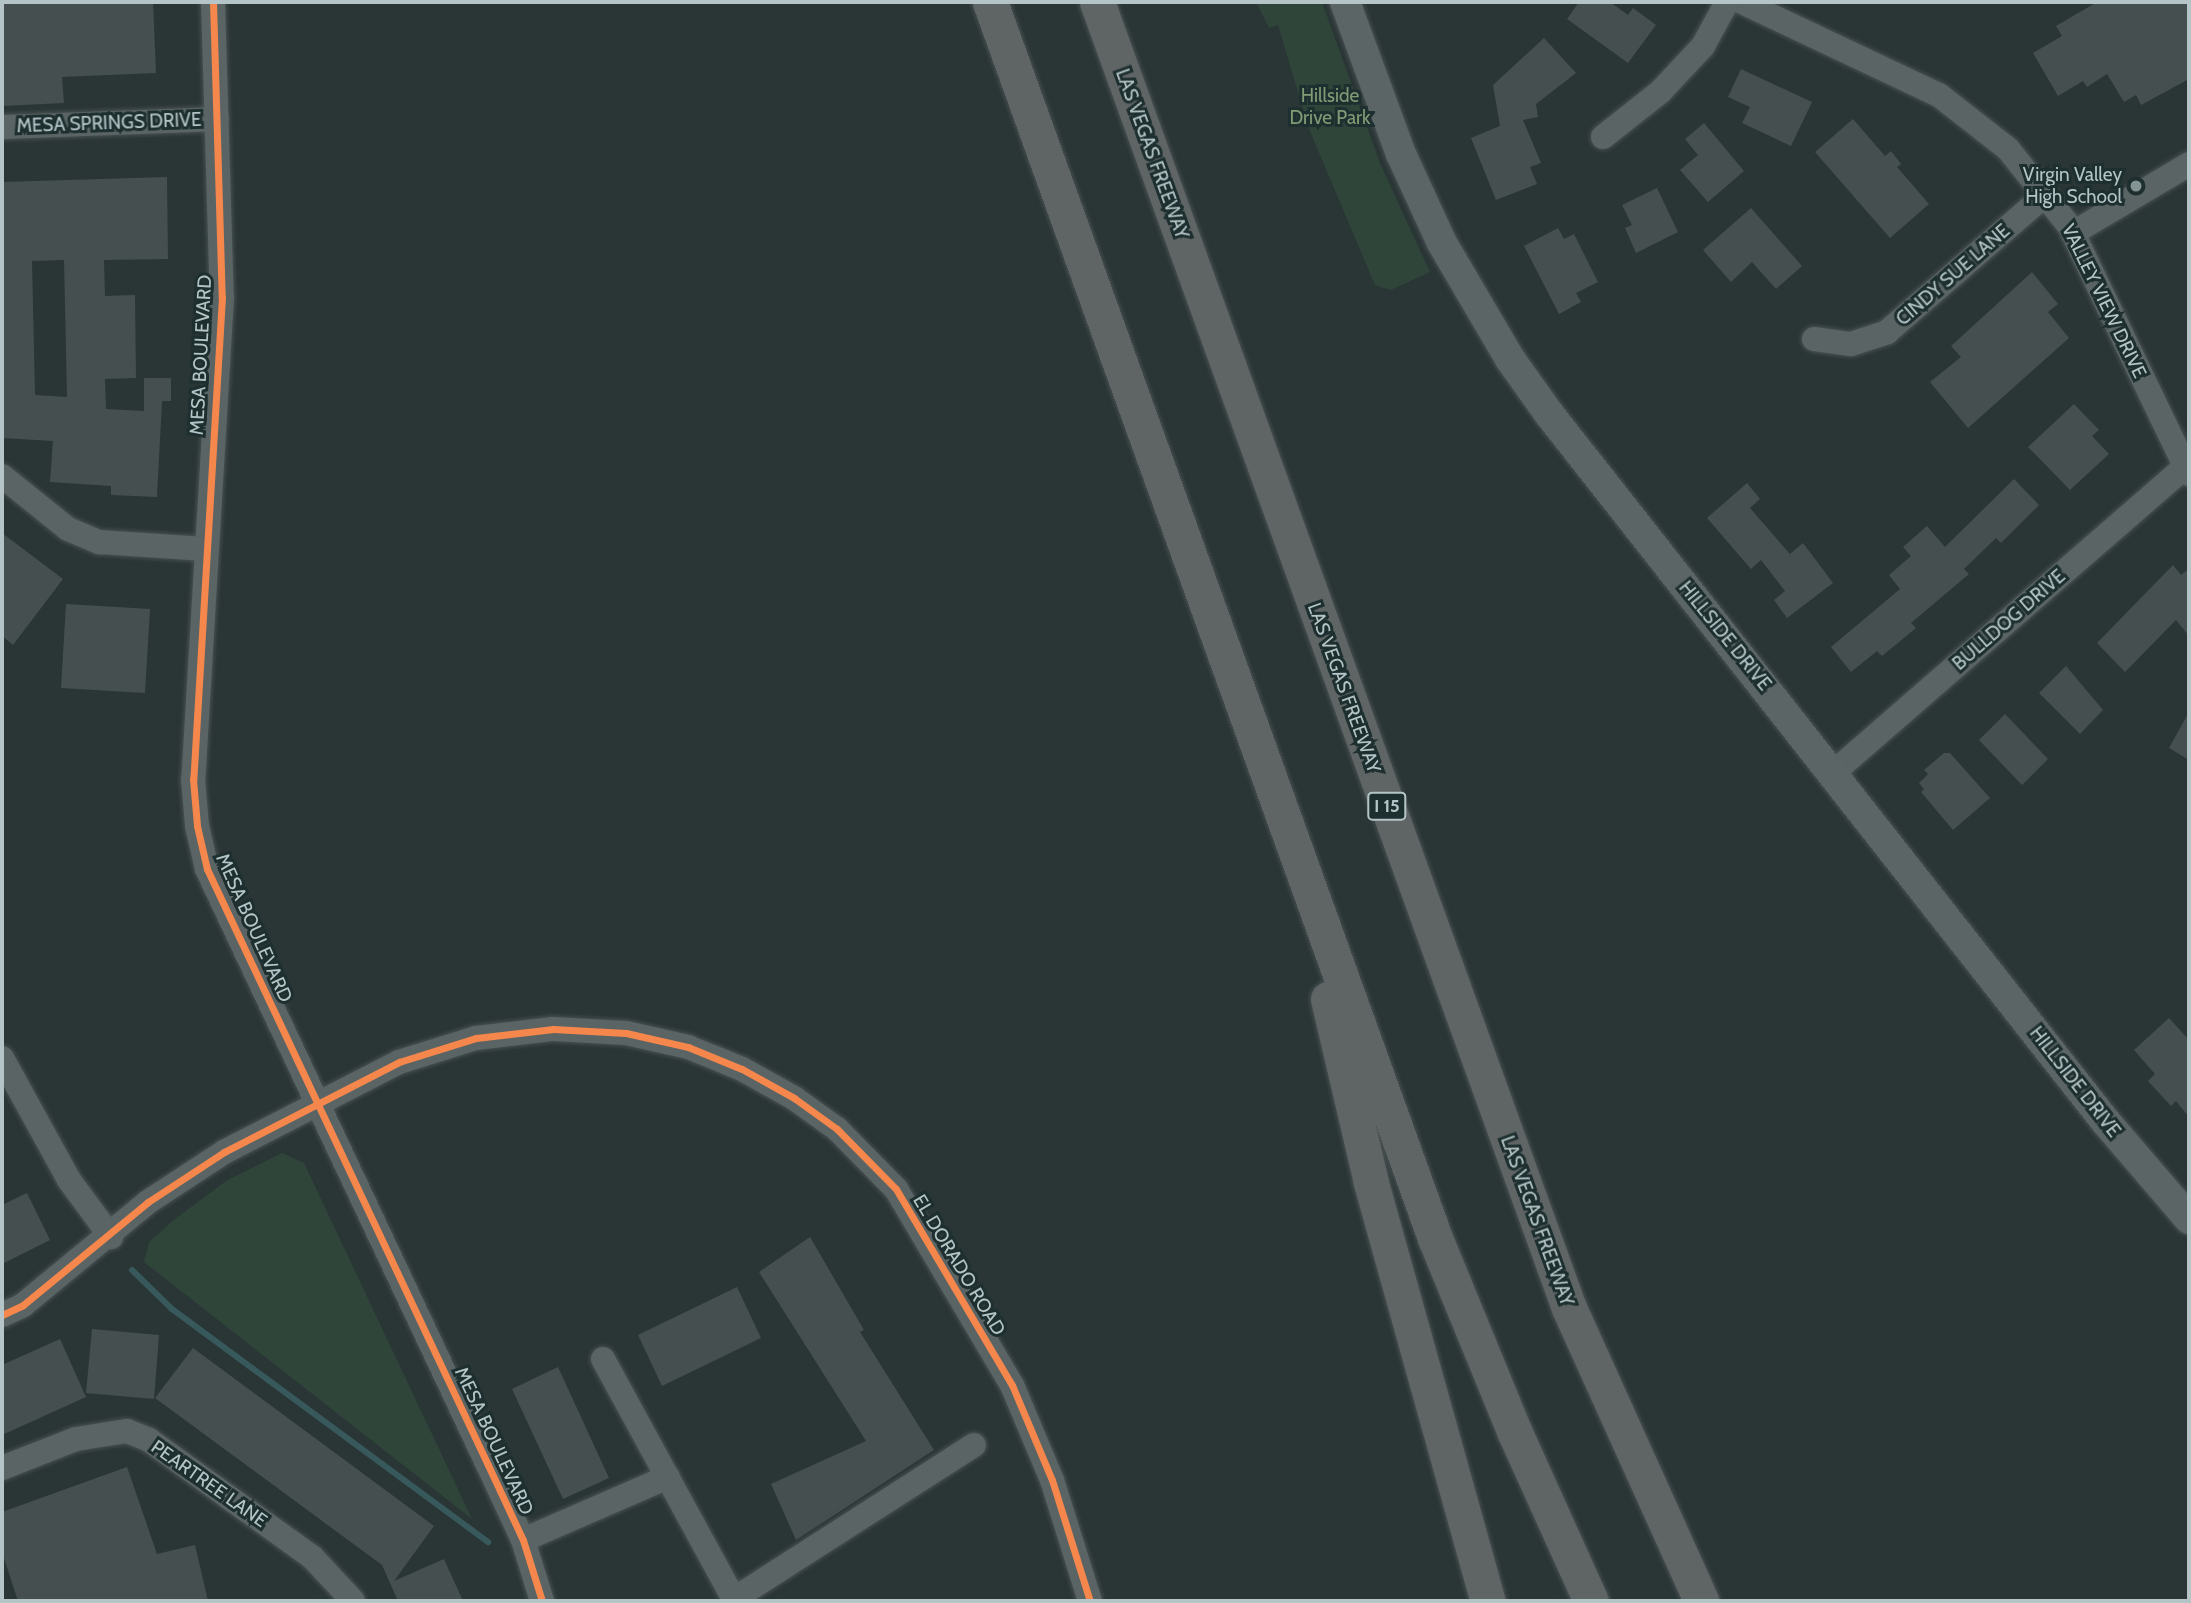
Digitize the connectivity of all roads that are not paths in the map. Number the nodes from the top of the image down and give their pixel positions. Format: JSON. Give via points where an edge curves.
{"nodes":[{"id":1,"x":212,"y":2,"type":"edge"},
{"id":2,"x":990,"y":2,"type":"edge"},
{"id":3,"x":1097,"y":2,"type":"edge"},
{"id":4,"x":1345,"y":2,"type":"edge"},
{"id":5,"x":1727,"y":2,"type":"edge"},
{"id":6,"x":1742,"y":2,"type":"edge"},
{"id":7,"x":217,"y":119,"type":"junction"},
{"id":8,"x":2,"y":127,"type":"edge"},
{"id":9,"x":1603,"y":137,"type":"dead end"},
{"id":10,"x":2189,"y":164,"type":"edge"},
{"id":11,"x":2045,"y":195,"type":"junction"},
{"id":12,"x":2073,"y":233,"type":"junction"},
{"id":13,"x":1814,"y":338,"type":"dead end"},
{"id":14,"x":2187,"y":468,"type":"edge"},
{"id":15,"x":2,"y":476,"type":"edge"},
{"id":16,"x":206,"y":549,"type":"junction"},
{"id":17,"x":1833,"y":772,"type":"junction"},
{"id":18,"x":1291,"y":840,"type":"junction"},
{"id":19,"x":2,"y":1058,"type":"edge"},
{"id":20,"x":318,"y":1105,"type":"junction"},
{"id":21,"x":2189,"y":1219,"type":"edge"},
{"id":22,"x":111,"y":1237,"type":"junction"},
{"id":23,"x":2,"y":1315,"type":"edge"},
{"id":24,"x":603,"y":1359,"type":"dead end"},
{"id":25,"x":974,"y":1445,"type":"dead end"},
{"id":26,"x":2,"y":1468,"type":"edge"},
{"id":27,"x":668,"y":1477,"type":"junction"},
{"id":28,"x":523,"y":1540,"type":"junction"},
{"id":29,"x":339,"y":1597,"type":"edge"},
{"id":30,"x":542,"y":1601,"type":"edge"},
{"id":31,"x":1090,"y":1601,"type":"edge"},
{"id":32,"x":1488,"y":1601,"type":"edge"},
{"id":33,"x":1591,"y":1601,"type":"edge"},
{"id":34,"x":1701,"y":1601,"type":"edge"}],
"edges":[{"from":1,"to":7,"type":"street","name":"MESA BOULEVARD"},
{"from":2,"to":18,"type":"highway"},
{"from":3,"to":34,"type":"highway","name":"LAS VEGAS FREEWAY","number":"I 15","via":[[1569,1308]]},
{"from":4,"to":17,"type":"main road","name":"HILLSIDE DRIVE","via":[[1401,154],[1473,301],[1549,415]]},
{"from":5,"to":9,"type":"street","via":[[1703,46],[1660,92]]},
{"from":6,"to":11,"type":"street","name":"VALLEY VIEW DRIVE","via":[[1939,95],[2008,149]]},
{"from":7,"to":8,"type":"street","name":"MESA SPRINGS DRIVE"},
{"from":7,"to":16,"type":"street","name":"MESA BOULEVARD","via":[[222,297]]},
{"from":10,"to":12,"type":"street"},
{"from":11,"to":12,"type":"street","name":"VALLEY VIEW DRIVE"},
{"from":11,"to":13,"type":"street","name":"CINDY SUE LANE","via":[[1887,332],[1851,344]]},
{"from":12,"to":14,"type":"street","name":"VALLEY VIEW DRIVE"},
{"from":14,"to":17,"type":"street","name":"BULLDOG DRIVE"},
{"from":15,"to":16,"type":"street","via":[[68,529],[99,542]]},
{"from":16,"to":20,"type":"street","name":"MESA BOULEVARD","via":[[193,779],[197,827],[207,869]]},
{"from":17,"to":21,"type":"main road","name":"HILLSIDE DRIVE","via":[[2106,1122]]},
{"from":18,"to":32,"type":"highway","via":[[1371,1183]]},
{"from":18,"to":33,"type":"highway","via":[[1435,1238]]},
{"from":19,"to":22,"type":"street","via":[[69,1180]]},
{"from":20,"to":22,"type":"street","name":"EL DORADO ROAD","via":[[224,1152],[148,1202]]},
{"from":20,"to":28,"type":"street","name":"MESA BOULEVARD"},
{"from":20,"to":31,"type":"street","name":"EL DORADO ROAD","via":[[412,1058],[476,1038],[553,1029],[626,1032],[688,1047],[742,1069],[794,1098],[837,1129],[896,1189],[945,1268],[1012,1385],[1052,1480]]},
{"from":22,"to":23,"type":"street","name":"EL DORADO ROAD","via":[[23,1305]]},
{"from":24,"to":27,"type":"street"},
{"from":25,"to":27,"type":"street","via":[[734,1599]]},
{"from":26,"to":29,"type":"street","name":"PEARTREE LANE","via":[[76,1439],[127,1431],[149,1440],[312,1557]]},
{"from":27,"to":28,"type":"street"},
{"from":28,"to":30,"type":"street","name":"MESA BOULEVARD"}]}
